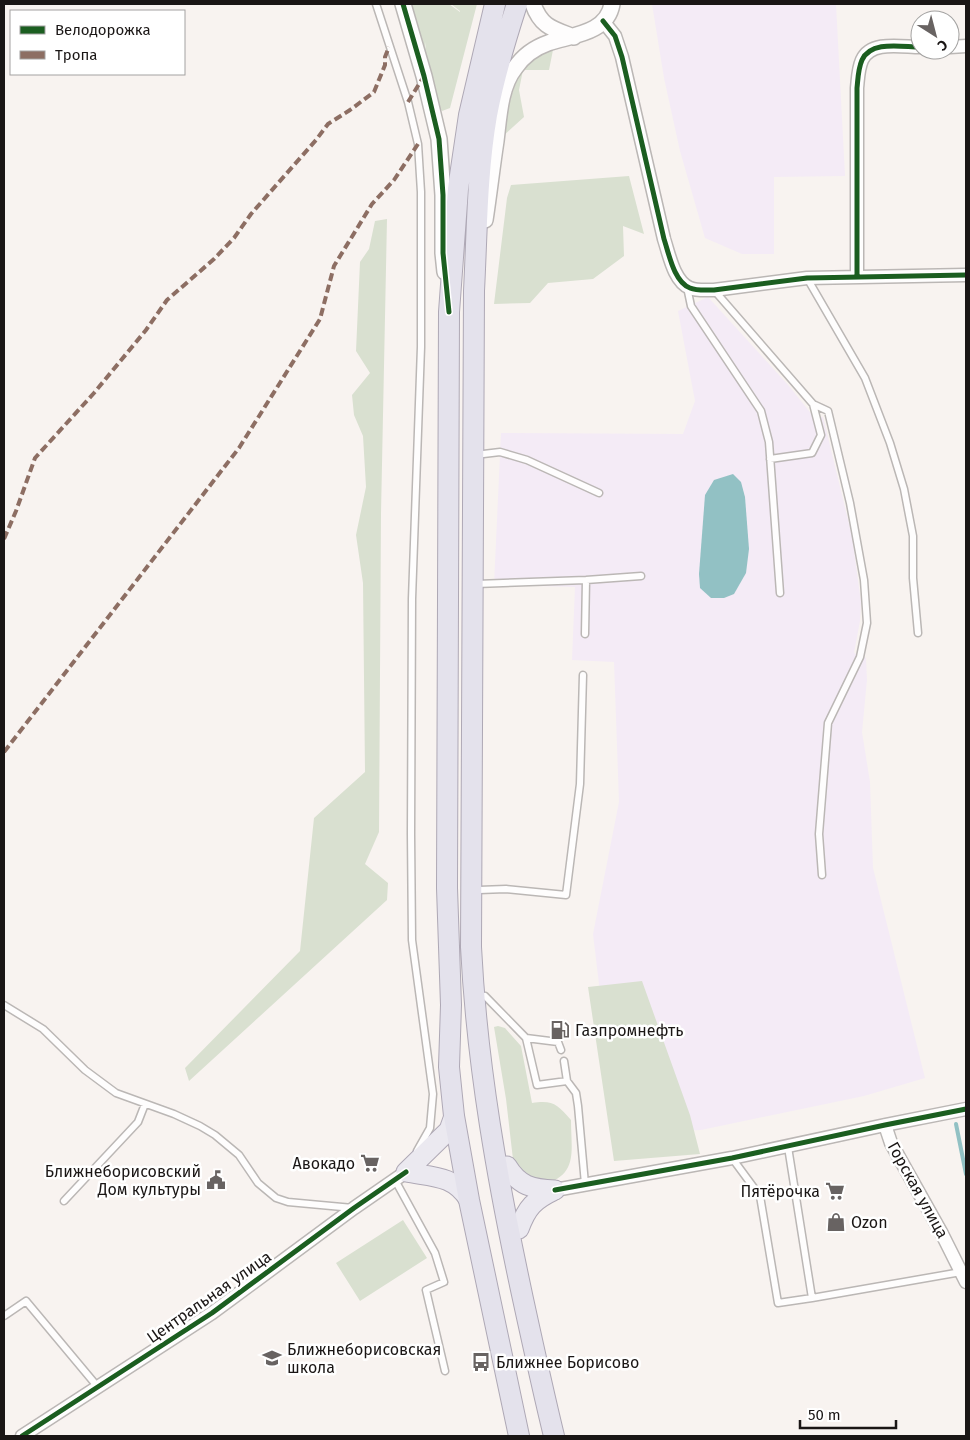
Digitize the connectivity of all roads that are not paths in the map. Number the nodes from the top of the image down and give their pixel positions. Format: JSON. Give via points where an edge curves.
{"nodes":[{"id":1,"x":376,"y":4,"type":"edge"},
{"id":2,"x":403,"y":4,"type":"edge"},
{"id":3,"x":495,"y":4,"type":"edge"},
{"id":4,"x":517,"y":4,"type":"edge"},
{"id":5,"x":533,"y":4,"type":"edge"},
{"id":6,"x":612,"y":4,"type":"edge"},
{"id":7,"x":603,"y":21,"type":"junction"},
{"id":8,"x":574,"y":37,"type":"junction"},
{"id":9,"x":910,"y":47,"type":"edge"},
{"id":10,"x":966,"y":275,"type":"edge"},
{"id":11,"x":857,"y":277,"type":"junction"},
{"id":12,"x":807,"y":278,"type":"junction"},
{"id":13,"x":688,"y":287,"type":"junction"},
{"id":14,"x":714,"y":290,"type":"junction"},
{"id":15,"x":474,"y":291,"type":"junction"},
{"id":16,"x":449,"y":312,"type":"junction"},
{"id":17,"x":813,"y":404,"type":"junction"},
{"id":18,"x":474,"y":455,"type":"junction"},
{"id":19,"x":770,"y":458,"type":"junction"},
{"id":20,"x":599,"y":493,"type":"dead end"},
{"id":21,"x":641,"y":576,"type":"dead end"},
{"id":22,"x":586,"y":580,"type":"junction"},
{"id":23,"x":472,"y":584,"type":"junction"},
{"id":24,"x":780,"y":593,"type":"dead end"},
{"id":25,"x":918,"y":632,"type":"dead end"},
{"id":26,"x":585,"y":634,"type":"dead end"},
{"id":27,"x":583,"y":675,"type":"dead end"},
{"id":28,"x":472,"y":800,"type":"junction"},
{"id":29,"x":822,"y":875,"type":"dead end"},
{"id":30,"x":479,"y":890,"type":"junction"},
{"id":31,"x":484,"y":996,"type":"junction"},
{"id":32,"x":4,"y":1005,"type":"edge"},
{"id":33,"x":451,"y":1005,"type":"junction"},
{"id":34,"x":526,"y":1038,"type":"junction"},
{"id":35,"x":562,"y":1050,"type":"dead end"},
{"id":36,"x":564,"y":1060,"type":"dead end"},
{"id":37,"x":568,"y":1081,"type":"junction"},
{"id":38,"x":146,"y":1104,"type":"junction"},
{"id":39,"x":966,"y":1109,"type":"edge"},
{"id":40,"x":454,"y":1116,"type":"junction"},
{"id":41,"x":885,"y":1125,"type":"junction"},
{"id":42,"x":788,"y":1147,"type":"junction"},
{"id":43,"x":732,"y":1158,"type":"junction"},
{"id":44,"x":507,"y":1166,"type":"junction"},
{"id":45,"x":400,"y":1176,"type":"junction"},
{"id":46,"x":585,"y":1184,"type":"junction"},
{"id":47,"x":555,"y":1190,"type":"junction"},
{"id":48,"x":469,"y":1200,"type":"junction"},
{"id":49,"x":64,"y":1201,"type":"dead end"},
{"id":50,"x":354,"y":1208,"type":"junction"},
{"id":51,"x":519,"y":1229,"type":"junction"},
{"id":52,"x":964,"y":1277,"type":"edge"},
{"id":53,"x":812,"y":1298,"type":"junction"},
{"id":54,"x":4,"y":1316,"type":"edge"},
{"id":55,"x":445,"y":1371,"type":"dead end"},
{"id":56,"x":97,"y":1386,"type":"junction"},
{"id":57,"x":22,"y":1436,"type":"edge"},
{"id":58,"x":519,"y":1436,"type":"edge"},
{"id":59,"x":529,"y":1436,"type":"edge"},
{"id":60,"x":554,"y":1436,"type":"edge"},
{"id":61,"x":560,"y":1436,"type":"edge"}],
"edges":[{"from":1,"to":45,"type":"lane","via":[[408,102],[418,144],[421,192],[421,347],[412,599],[412,940],[432,1094],[430,1128]]},
{"from":2,"to":16,"type":"street","via":[[439,139],[443,252]]},
{"from":3,"to":16,"type":"highway","via":[[469,115],[460,171]]},
{"from":4,"to":15,"type":"highway","via":[[498,65],[487,116]]},
{"from":5,"to":8,"type":"street","via":[[541,21],[548,27]]},
{"from":6,"to":7,"type":"street"},
{"from":7,"to":8,"type":"street","via":[[593,30]]},
{"from":7,"to":13,"type":"street","via":[[615,36],[622,57],[664,240],[679,279]]},
{"from":8,"to":15,"type":"street","via":[[532,50],[514,69],[505,86]]},
{"from":9,"to":11,"type":"street","via":[[883,46],[862,59],[857,88]]},
{"from":10,"to":11,"type":"street"},
{"from":11,"to":12,"type":"street"},
{"from":12,"to":14,"type":"street"},
{"from":12,"to":25,"type":"lane","via":[[865,378],[896,462],[912,536]]},
{"from":13,"to":14,"type":"street"},
{"from":13,"to":19,"type":"lane","via":[[692,306],[761,411]]},
{"from":14,"to":17,"type":"lane"},
{"from":15,"to":18,"type":"highway"},
{"from":16,"to":33,"type":"highway","via":[[447,888]]},
{"from":17,"to":19,"type":"lane","via":[[821,435],[812,453]]},
{"from":17,"to":29,"type":"lane","via":[[828,411],[836,439],[864,580],[867,623],[860,657],[828,723],[819,834]]},
{"from":18,"to":20,"type":"lane","via":[[500,452],[527,460]]},
{"from":18,"to":23,"type":"highway"},
{"from":19,"to":24,"type":"lane"},
{"from":21,"to":22,"type":"lane"},
{"from":22,"to":23,"type":"lane"},
{"from":22,"to":26,"type":"lane"},
{"from":23,"to":28,"type":"highway"},
{"from":27,"to":30,"type":"lane","via":[[580,784],[566,895],[506,889]]},
{"from":28,"to":30,"type":"highway"},
{"from":28,"to":60,"type":"highway","via":[[471,947],[479,1052],[502,1202]]},
{"from":30,"to":31,"type":"highway"},
{"from":31,"to":34,"type":"lane"},
{"from":31,"to":44,"type":"highway"},
{"from":32,"to":38,"type":"lane","via":[[43,1029],[100,1082],[116,1093]]},
{"from":33,"to":40,"type":"highway","via":[[449,1067]]},
{"from":33,"to":59,"type":"highway","via":[[468,1121]]},
{"from":34,"to":35,"type":"lane","via":[[558,1042]]},
{"from":34,"to":37,"type":"lane","via":[[536,1085]]},
{"from":36,"to":37,"type":"lane"},
{"from":37,"to":46,"type":"lane","via":[[576,1093]]},
{"from":38,"to":49,"type":"lane","via":[[138,1122]]},
{"from":38,"to":50,"type":"lane","via":[[192,1122],[221,1140],[238,1155],[258,1183],[276,1198]]},
{"from":39,"to":41,"type":"street"},
{"from":40,"to":45,"type":"main road","via":[[449,1130]]},
{"from":40,"to":48,"type":"highway"},
{"from":41,"to":42,"type":"street"},
{"from":41,"to":52,"type":"street","name":"Горская улица","via":[[891,1143]]},
{"from":42,"to":43,"type":"street"},
{"from":42,"to":53,"type":"lane"},
{"from":43,"to":46,"type":"street"},
{"from":43,"to":53,"type":"lane","via":[[760,1196],[778,1303]]},
{"from":44,"to":47,"type":"main road","via":[[524,1185]]},
{"from":44,"to":51,"type":"highway"},
{"from":45,"to":48,"type":"main road","via":[[449,1180]]},
{"from":45,"to":50,"type":"street","name":"Центральная улица"},
{"from":45,"to":55,"type":"lane","via":[[435,1253],[444,1282],[426,1290]]},
{"from":46,"to":47,"type":"street"},
{"from":47,"to":51,"type":"main road","via":[[532,1205]]},
{"from":48,"to":58,"type":"highway"},
{"from":50,"to":56,"type":"street","name":"Центральная улица","via":[[212,1313]]},
{"from":51,"to":61,"type":"highway"},
{"from":52,"to":53,"type":"lane"},
{"from":54,"to":56,"type":"lane","via":[[26,1301]]},
{"from":56,"to":57,"type":"street","name":"Центральная улица"}]}
